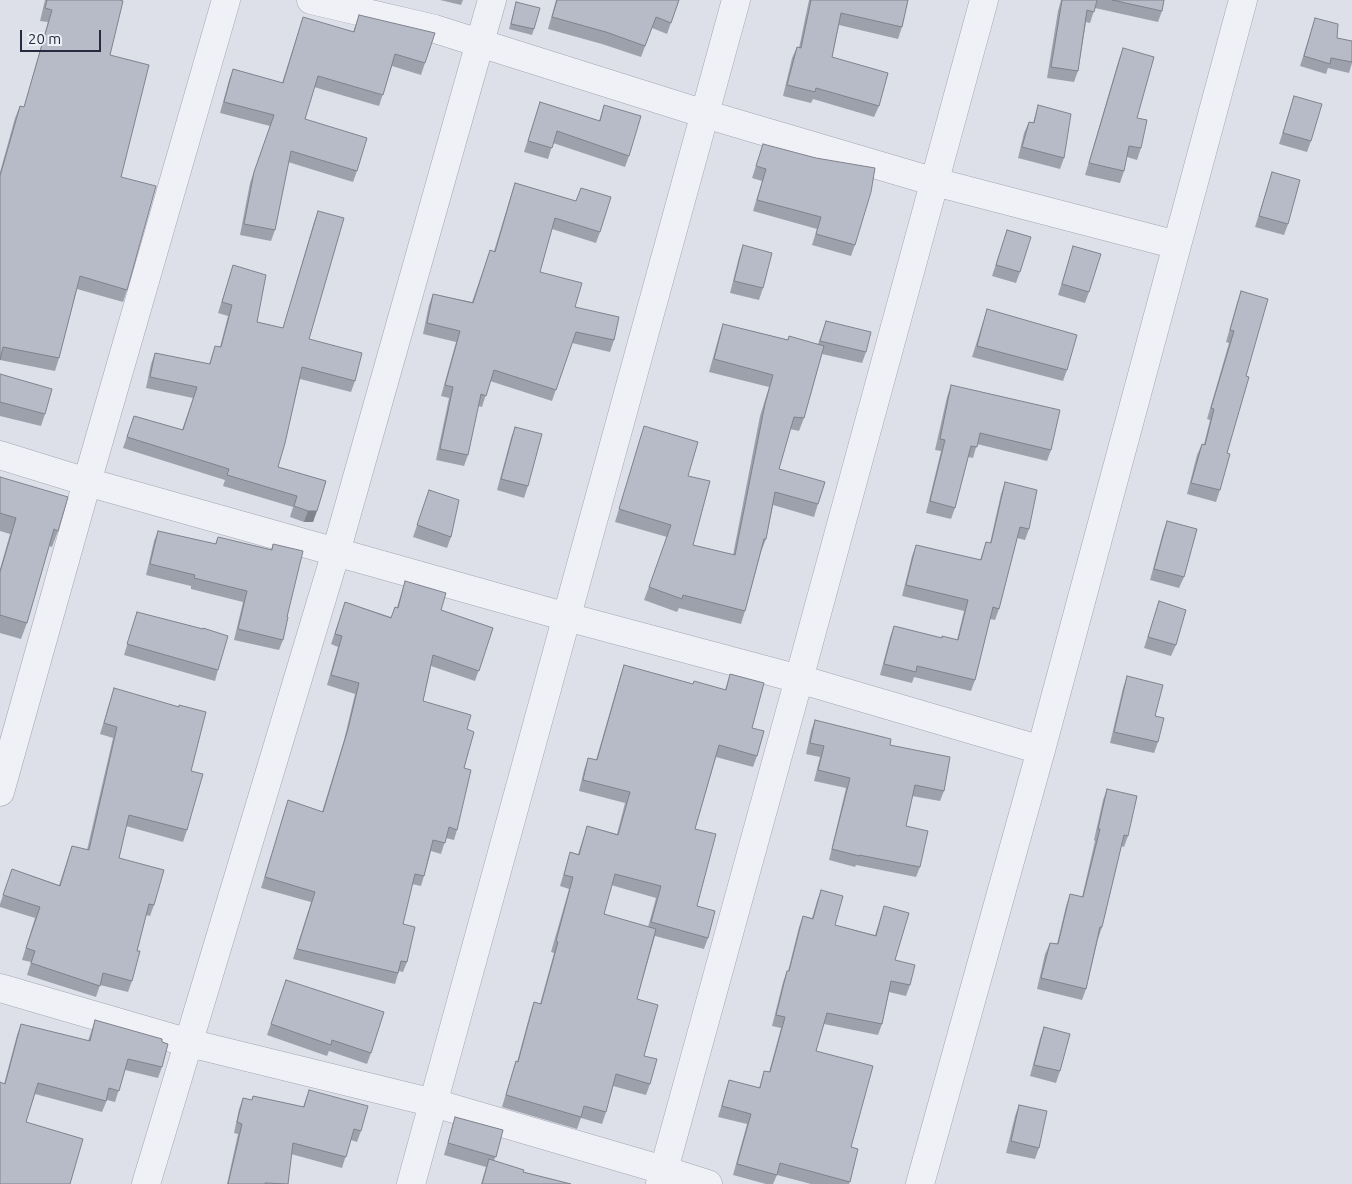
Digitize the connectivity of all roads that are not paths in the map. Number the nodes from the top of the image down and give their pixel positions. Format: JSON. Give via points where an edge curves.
{"nodes":[{"id":1,"x":226,"y":0,"type":"edge"},
{"id":2,"x":311,"y":0,"type":"edge"},
{"id":3,"x":492,"y":0,"type":"edge"},
{"id":4,"x":736,"y":0,"type":"edge"},
{"id":5,"x":984,"y":0,"type":"edge"},
{"id":6,"x":1243,"y":0,"type":"edge"},
{"id":7,"x":481,"y":42,"type":"junction"},
{"id":8,"x":705,"y":114,"type":"junction"},
{"id":9,"x":935,"y":182,"type":"junction"},
{"id":10,"x":1177,"y":245,"type":"junction"},
{"id":11,"x":0,"y":456,"type":"edge"},
{"id":12,"x":86,"y":482,"type":"junction"},
{"id":13,"x":336,"y":552,"type":"junction"},
{"id":14,"x":567,"y":617,"type":"junction"},
{"id":15,"x":799,"y":679,"type":"junction"},
{"id":16,"x":1041,"y":750,"type":"junction"},
{"id":17,"x":0,"y":792,"type":"edge"},
{"id":18,"x":0,"y":988,"type":"edge"},
{"id":19,"x":189,"y":1043,"type":"junction"},
{"id":20,"x":434,"y":1103,"type":"junction"},
{"id":21,"x":662,"y":1177,"type":"edge"},
{"id":22,"x":146,"y":1184,"type":"edge"},
{"id":23,"x":412,"y":1184,"type":"edge"},
{"id":24,"x":708,"y":1184,"type":"edge"},
{"id":25,"x":920,"y":1184,"type":"edge"}],
"edges":[{"from":1,"to":12,"type":"street"},
{"from":2,"to":7,"type":"street"},
{"from":3,"to":7,"type":"street"},
{"from":4,"to":8,"type":"street"},
{"from":5,"to":9,"type":"street"},
{"from":6,"to":10,"type":"street"},
{"from":7,"to":8,"type":"street"},
{"from":7,"to":13,"type":"street"},
{"from":8,"to":9,"type":"street"},
{"from":8,"to":14,"type":"street"},
{"from":9,"to":10,"type":"street"},
{"from":9,"to":15,"type":"street"},
{"from":10,"to":16,"type":"street"},
{"from":11,"to":12,"type":"street"},
{"from":12,"to":13,"type":"street"},
{"from":12,"to":17,"type":"street"},
{"from":13,"to":14,"type":"street"},
{"from":13,"to":19,"type":"street"},
{"from":14,"to":15,"type":"street"},
{"from":14,"to":20,"type":"street"},
{"from":15,"to":16,"type":"street"},
{"from":15,"to":21,"type":"street"},
{"from":16,"to":25,"type":"street"},
{"from":18,"to":19,"type":"street"},
{"from":19,"to":20,"type":"street"},
{"from":19,"to":22,"type":"street"},
{"from":20,"to":21,"type":"street"},
{"from":20,"to":23,"type":"street"},
{"from":21,"to":24,"type":"street"}]}
